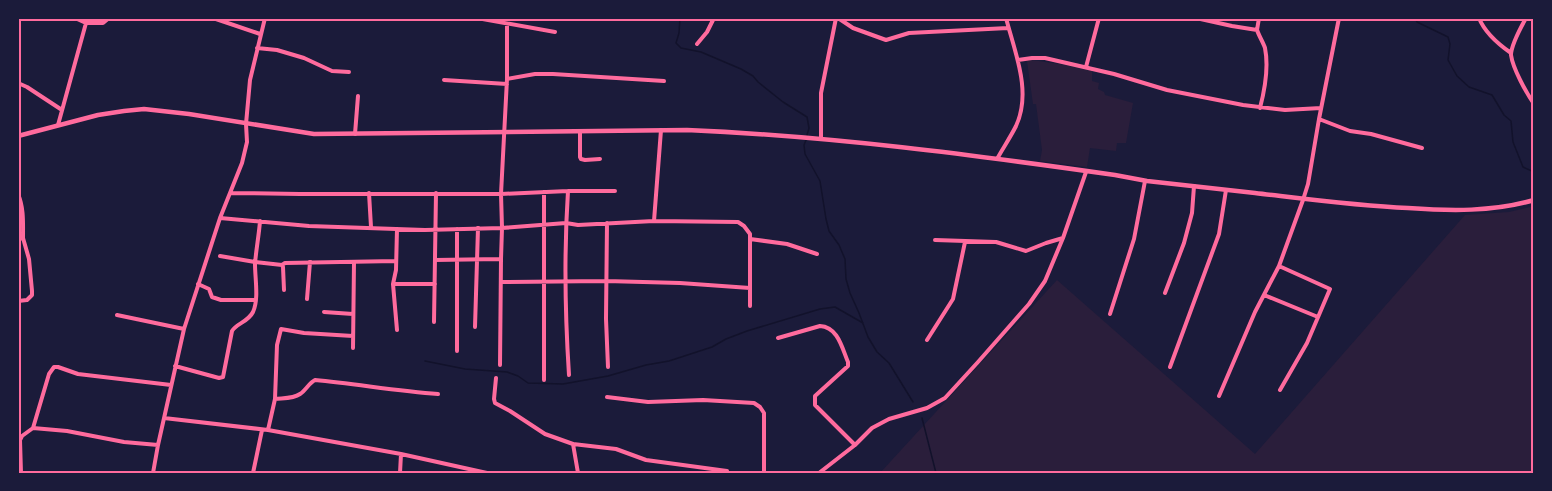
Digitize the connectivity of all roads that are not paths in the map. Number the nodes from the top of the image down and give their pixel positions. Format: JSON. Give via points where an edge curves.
{"nodes":[{"id":1,"x":75,"y":18,"type":"edge"},
{"id":2,"x":109,"y":18,"type":"edge"},
{"id":3,"x":213,"y":18,"type":"edge"},
{"id":4,"x":265,"y":18,"type":"edge"},
{"id":5,"x":477,"y":18,"type":"edge"},
{"id":6,"x":714,"y":18,"type":"edge"},
{"id":7,"x":837,"y":18,"type":"edge"},
{"id":8,"x":1006,"y":18,"type":"edge"},
{"id":9,"x":1100,"y":18,"type":"edge"},
{"id":10,"x":1196,"y":18,"type":"edge"},
{"id":11,"x":1258,"y":18,"type":"edge"},
{"id":12,"x":1339,"y":18,"type":"edge"},
{"id":13,"x":1479,"y":18,"type":"edge"},
{"id":14,"x":1526,"y":18,"type":"edge"},
{"id":15,"x":494,"y":20,"type":"edge"},
{"id":16,"x":86,"y":23,"type":"junction"},
{"id":17,"x":507,"y":24,"type":"junction"},
{"id":18,"x":1008,"y":28,"type":"junction"},
{"id":19,"x":1257,"y":30,"type":"junction"},
{"id":20,"x":555,"y":32,"type":"dead end"},
{"id":21,"x":260,"y":34,"type":"junction"},
{"id":22,"x":697,"y":45,"type":"dead end"},
{"id":23,"x":257,"y":48,"type":"junction"},
{"id":24,"x":1511,"y":53,"type":"junction"},
{"id":25,"x":1018,"y":60,"type":"junction"},
{"id":26,"x":1086,"y":67,"type":"junction"},
{"id":27,"x":349,"y":72,"type":"dead end"},
{"id":28,"x":444,"y":80,"type":"dead end"},
{"id":29,"x":507,"y":81,"type":"junction"},
{"id":30,"x":664,"y":81,"type":"dead end"},
{"id":31,"x":18,"y":83,"type":"edge"},
{"id":32,"x":358,"y":96,"type":"dead end"},
{"id":33,"x":1534,"y":104,"type":"edge"},
{"id":34,"x":1260,"y":108,"type":"junction"},
{"id":35,"x":1321,"y":108,"type":"junction"},
{"id":36,"x":62,"y":110,"type":"junction"},
{"id":37,"x":1319,"y":119,"type":"junction"},
{"id":38,"x":246,"y":124,"type":"junction"},
{"id":39,"x":58,"y":125,"type":"junction"},
{"id":40,"x":661,"y":130,"type":"junction"},
{"id":41,"x":503,"y":131,"type":"junction"},
{"id":42,"x":580,"y":131,"type":"junction"},
{"id":43,"x":355,"y":134,"type":"junction"},
{"id":44,"x":18,"y":136,"type":"edge"},
{"id":45,"x":821,"y":138,"type":"junction"},
{"id":46,"x":1422,"y":148,"type":"dead end"},
{"id":47,"x":600,"y":159,"type":"dead end"},
{"id":48,"x":997,"y":160,"type":"junction"},
{"id":49,"x":1086,"y":172,"type":"junction"},
{"id":50,"x":1145,"y":181,"type":"junction"},
{"id":51,"x":1194,"y":186,"type":"junction"},
{"id":52,"x":1226,"y":190,"type":"junction"},
{"id":53,"x":568,"y":191,"type":"junction"},
{"id":54,"x":615,"y":191,"type":"dead end"},
{"id":55,"x":544,"y":192,"type":"junction"},
{"id":56,"x":231,"y":193,"type":"junction"},
{"id":57,"x":369,"y":193,"type":"junction"},
{"id":58,"x":436,"y":193,"type":"junction"},
{"id":59,"x":18,"y":194,"type":"edge"},
{"id":60,"x":501,"y":194,"type":"junction"},
{"id":61,"x":1304,"y":200,"type":"junction"},
{"id":62,"x":1534,"y":201,"type":"edge"},
{"id":63,"x":220,"y":218,"type":"junction"},
{"id":64,"x":260,"y":221,"type":"junction"},
{"id":65,"x":654,"y":221,"type":"junction"},
{"id":66,"x":566,"y":223,"type":"junction"},
{"id":67,"x":607,"y":223,"type":"junction"},
{"id":68,"x":543,"y":225,"type":"junction"},
{"id":69,"x":370,"y":227,"type":"junction"},
{"id":70,"x":478,"y":228,"type":"junction"},
{"id":71,"x":502,"y":228,"type":"junction"},
{"id":72,"x":397,"y":229,"type":"junction"},
{"id":73,"x":457,"y":229,"type":"junction"},
{"id":74,"x":435,"y":230,"type":"junction"},
{"id":75,"x":21,"y":238,"type":"edge"},
{"id":76,"x":1064,"y":238,"type":"junction"},
{"id":77,"x":750,"y":239,"type":"junction"},
{"id":78,"x":935,"y":240,"type":"dead end"},
{"id":79,"x":965,"y":241,"type":"junction"},
{"id":80,"x":817,"y":254,"type":"dead end"},
{"id":81,"x":220,"y":256,"type":"dead end"},
{"id":82,"x":477,"y":259,"type":"junction"},
{"id":83,"x":501,"y":259,"type":"junction"},
{"id":84,"x":435,"y":260,"type":"junction"},
{"id":85,"x":457,"y":260,"type":"junction"},
{"id":86,"x":396,"y":261,"type":"junction"},
{"id":87,"x":255,"y":262,"type":"junction"},
{"id":88,"x":310,"y":262,"type":"junction"},
{"id":89,"x":354,"y":262,"type":"junction"},
{"id":90,"x":282,"y":265,"type":"junction"},
{"id":91,"x":1279,"y":266,"type":"junction"},
{"id":92,"x":566,"y":281,"type":"junction"},
{"id":93,"x":606,"y":281,"type":"junction"},
{"id":94,"x":501,"y":282,"type":"junction"},
{"id":95,"x":544,"y":282,"type":"junction"},
{"id":96,"x":393,"y":284,"type":"junction"},
{"id":97,"x":435,"y":284,"type":"junction"},
{"id":98,"x":198,"y":285,"type":"junction"},
{"id":99,"x":750,"y":288,"type":"junction"},
{"id":100,"x":284,"y":290,"type":"dead end"},
{"id":101,"x":1165,"y":292,"type":"dead end"},
{"id":102,"x":1264,"y":295,"type":"junction"},
{"id":103,"x":307,"y":299,"type":"dead end"},
{"id":104,"x":255,"y":300,"type":"junction"},
{"id":105,"x":18,"y":301,"type":"edge"},
{"id":106,"x":750,"y":306,"type":"dead end"},
{"id":107,"x":324,"y":312,"type":"dead end"},
{"id":108,"x":353,"y":314,"type":"junction"},
{"id":109,"x":1110,"y":314,"type":"dead end"},
{"id":110,"x":117,"y":315,"type":"dead end"},
{"id":111,"x":1318,"y":317,"type":"junction"},
{"id":112,"x":434,"y":322,"type":"dead end"},
{"id":113,"x":475,"y":327,"type":"dead end"},
{"id":114,"x":183,"y":329,"type":"junction"},
{"id":115,"x":397,"y":330,"type":"dead end"},
{"id":116,"x":353,"y":336,"type":"junction"},
{"id":117,"x":778,"y":338,"type":"dead end"},
{"id":118,"x":927,"y":340,"type":"dead end"},
{"id":119,"x":353,"y":348,"type":"dead end"},
{"id":120,"x":457,"y":351,"type":"dead end"},
{"id":121,"x":500,"y":365,"type":"dead end"},
{"id":122,"x":175,"y":366,"type":"junction"},
{"id":123,"x":608,"y":367,"type":"dead end"},
{"id":124,"x":1170,"y":368,"type":"dead end"},
{"id":125,"x":569,"y":375,"type":"dead end"},
{"id":126,"x":496,"y":378,"type":"dead end"},
{"id":127,"x":544,"y":380,"type":"dead end"},
{"id":128,"x":171,"y":385,"type":"junction"},
{"id":129,"x":1281,"y":390,"type":"dead end"},
{"id":130,"x":438,"y":394,"type":"dead end"},
{"id":131,"x":1219,"y":396,"type":"dead end"},
{"id":132,"x":606,"y":397,"type":"dead end"},
{"id":133,"x":275,"y":399,"type":"junction"},
{"id":134,"x":164,"y":418,"type":"junction"},
{"id":135,"x":33,"y":428,"type":"junction"},
{"id":136,"x":262,"y":429,"type":"junction"},
{"id":137,"x":268,"y":430,"type":"junction"},
{"id":138,"x":573,"y":444,"type":"junction"},
{"id":139,"x":855,"y":444,"type":"junction"},
{"id":140,"x":158,"y":445,"type":"junction"},
{"id":141,"x":401,"y":454,"type":"junction"},
{"id":142,"x":727,"y":471,"type":"dead end"},
{"id":143,"x":21,"y":473,"type":"edge"},
{"id":144,"x":153,"y":473,"type":"edge"},
{"id":145,"x":253,"y":473,"type":"edge"},
{"id":146,"x":400,"y":473,"type":"edge"},
{"id":147,"x":488,"y":473,"type":"edge"},
{"id":148,"x":578,"y":473,"type":"edge"},
{"id":149,"x":764,"y":473,"type":"edge"},
{"id":150,"x":819,"y":473,"type":"edge"}],
"edges":[{"from":1,"to":16,"type":"street"},
{"from":2,"to":16,"type":"street","via":[[103,23]]},
{"from":3,"to":21,"type":"street"},
{"from":4,"to":21,"type":"street"},
{"from":5,"to":15,"type":"street"},
{"from":6,"to":22,"type":"street"},
{"from":7,"to":18,"type":"street","via":[[886,40],[909,33]]},
{"from":7,"to":45,"type":"street","via":[[821,93]]},
{"from":8,"to":18,"type":"street"},
{"from":9,"to":26,"type":"street"},
{"from":10,"to":19,"type":"street"},
{"from":11,"to":19,"type":"street"},
{"from":12,"to":35,"type":"street"},
{"from":13,"to":24,"type":"street","via":[[1492,37]]},
{"from":14,"to":24,"type":"street"},
{"from":15,"to":17,"type":"street"},
{"from":16,"to":36,"type":"street"},
{"from":17,"to":20,"type":"street"},
{"from":17,"to":29,"type":"street"},
{"from":18,"to":25,"type":"street"},
{"from":19,"to":34,"type":"street","via":[[1265,48],[1266,69]]},
{"from":21,"to":23,"type":"street"},
{"from":23,"to":27,"type":"street","via":[[277,50],[332,70]]},
{"from":23,"to":38,"type":"street"},
{"from":24,"to":33,"type":"street"},
{"from":25,"to":26,"type":"street","via":[[1046,58]]},
{"from":25,"to":48,"type":"street","via":[[1024,92],[1022,105]]},
{"from":26,"to":34,"type":"street","via":[[1167,90]]},
{"from":28,"to":29,"type":"street"},
{"from":29,"to":30,"type":"street","via":[[553,74]]},
{"from":29,"to":41,"type":"street"},
{"from":31,"to":36,"type":"street"},
{"from":32,"to":43,"type":"street"},
{"from":34,"to":35,"type":"street"},
{"from":35,"to":37,"type":"street"},
{"from":36,"to":39,"type":"street"},
{"from":37,"to":46,"type":"street","via":[[1350,131]]},
{"from":37,"to":61,"type":"street"},
{"from":38,"to":39,"type":"main road","via":[[144,109]]},
{"from":38,"to":43,"type":"main road","via":[[315,134]]},
{"from":38,"to":56,"type":"street","via":[[247,142]]},
{"from":39,"to":44,"type":"main road"},
{"from":40,"to":42,"type":"main road"},
{"from":40,"to":45,"type":"main road"},
{"from":40,"to":65,"type":"street"},
{"from":41,"to":42,"type":"main road"},
{"from":41,"to":43,"type":"main road"},
{"from":41,"to":60,"type":"street"},
{"from":42,"to":47,"type":"street","via":[[581,159]]},
{"from":45,"to":48,"type":"main road"},
{"from":48,"to":49,"type":"main road"},
{"from":49,"to":50,"type":"main road"},
{"from":49,"to":76,"type":"street"},
{"from":50,"to":51,"type":"main road"},
{"from":50,"to":109,"type":"street","via":[[1134,239]]},
{"from":51,"to":52,"type":"main road"},
{"from":51,"to":101,"type":"street","via":[[1184,243]]},
{"from":52,"to":61,"type":"main road"},
{"from":52,"to":124,"type":"street","via":[[1219,234]]},
{"from":53,"to":54,"type":"street"},
{"from":53,"to":55,"type":"street"},
{"from":53,"to":66,"type":"street"},
{"from":55,"to":60,"type":"street"},
{"from":55,"to":68,"type":"street"},
{"from":56,"to":57,"type":"street"},
{"from":56,"to":63,"type":"street"},
{"from":57,"to":58,"type":"street"},
{"from":57,"to":69,"type":"street"},
{"from":58,"to":60,"type":"street"},
{"from":58,"to":74,"type":"street"},
{"from":59,"to":75,"type":"street","via":[[23,220]]},
{"from":60,"to":71,"type":"street"},
{"from":61,"to":62,"type":"main road","via":[[1430,210],[1492,209]]},
{"from":61,"to":91,"type":"street"},
{"from":63,"to":64,"type":"street"},
{"from":63,"to":98,"type":"street"},
{"from":64,"to":69,"type":"street"},
{"from":64,"to":87,"type":"street"},
{"from":65,"to":67,"type":"street"},
{"from":65,"to":77,"type":"street","via":[[738,222]]},
{"from":66,"to":67,"type":"street"},
{"from":66,"to":68,"type":"street"},
{"from":66,"to":92,"type":"street"},
{"from":67,"to":93,"type":"street"},
{"from":68,"to":71,"type":"street"},
{"from":68,"to":95,"type":"street"},
{"from":69,"to":72,"type":"street"},
{"from":70,"to":71,"type":"street"},
{"from":70,"to":73,"type":"street"},
{"from":70,"to":82,"type":"street"},
{"from":71,"to":83,"type":"street"},
{"from":72,"to":74,"type":"street"},
{"from":72,"to":86,"type":"street"},
{"from":73,"to":74,"type":"street"},
{"from":73,"to":85,"type":"street"},
{"from":74,"to":84,"type":"street"},
{"from":75,"to":105,"type":"street","via":[[29,259],[32,291],[30,298]]},
{"from":76,"to":79,"type":"street","via":[[1026,251],[996,242]]},
{"from":76,"to":139,"type":"street","via":[[1045,281],[1029,304],[945,398],[872,428]]},
{"from":77,"to":80,"type":"street","via":[[787,244]]},
{"from":77,"to":99,"type":"street"},
{"from":78,"to":79,"type":"street"},
{"from":79,"to":118,"type":"street","via":[[953,299]]},
{"from":81,"to":87,"type":"street"},
{"from":82,"to":83,"type":"street"},
{"from":82,"to":85,"type":"street"},
{"from":82,"to":113,"type":"street"},
{"from":83,"to":94,"type":"street"},
{"from":84,"to":85,"type":"street"},
{"from":84,"to":97,"type":"street"},
{"from":85,"to":120,"type":"street"},
{"from":86,"to":89,"type":"street"},
{"from":86,"to":96,"type":"street"},
{"from":87,"to":90,"type":"street"},
{"from":87,"to":104,"type":"street"},
{"from":88,"to":89,"type":"street"},
{"from":88,"to":90,"type":"street"},
{"from":88,"to":103,"type":"street"},
{"from":89,"to":108,"type":"street"},
{"from":90,"to":100,"type":"street"},
{"from":91,"to":102,"type":"street"},
{"from":91,"to":111,"type":"street","via":[[1330,289]]},
{"from":92,"to":93,"type":"street"},
{"from":92,"to":95,"type":"street"},
{"from":92,"to":125,"type":"street"},
{"from":93,"to":99,"type":"street"},
{"from":93,"to":123,"type":"street"},
{"from":94,"to":95,"type":"street"},
{"from":94,"to":121,"type":"street"},
{"from":95,"to":127,"type":"street"},
{"from":96,"to":97,"type":"street"},
{"from":96,"to":115,"type":"street"},
{"from":97,"to":112,"type":"street"},
{"from":98,"to":104,"type":"street","via":[[221,300]]},
{"from":98,"to":114,"type":"street"},
{"from":99,"to":106,"type":"street"},
{"from":102,"to":111,"type":"street"},
{"from":102,"to":131,"type":"street"},
{"from":104,"to":122,"type":"street","via":[[252,313],[232,331],[223,377]]},
{"from":107,"to":108,"type":"street"},
{"from":108,"to":116,"type":"street"},
{"from":110,"to":114,"type":"street"},
{"from":111,"to":129,"type":"street"},
{"from":114,"to":122,"type":"street"},
{"from":116,"to":119,"type":"street"},
{"from":116,"to":133,"type":"street","via":[[280,329]]},
{"from":117,"to":139,"type":"street","via":[[820,326],[835,333],[848,366],[814,401]]},
{"from":122,"to":128,"type":"street"},
{"from":126,"to":138,"type":"street","via":[[495,403],[545,434]]},
{"from":128,"to":134,"type":"street"},
{"from":128,"to":135,"type":"street","via":[[78,374],[54,367]]},
{"from":130,"to":133,"type":"street","via":[[315,380],[293,397]]},
{"from":132,"to":149,"type":"street","via":[[648,402],[754,403],[764,413]]},
{"from":133,"to":137,"type":"street"},
{"from":134,"to":136,"type":"street"},
{"from":134,"to":140,"type":"street"},
{"from":135,"to":140,"type":"street"},
{"from":135,"to":143,"type":"street","via":[[20,440]]},
{"from":136,"to":137,"type":"street"},
{"from":136,"to":145,"type":"street"},
{"from":137,"to":141,"type":"street"},
{"from":138,"to":142,"type":"street","via":[[616,449],[646,460]]},
{"from":138,"to":148,"type":"street"},
{"from":139,"to":150,"type":"street"},
{"from":140,"to":144,"type":"street"},
{"from":141,"to":146,"type":"street"},
{"from":141,"to":147,"type":"street"}]}
